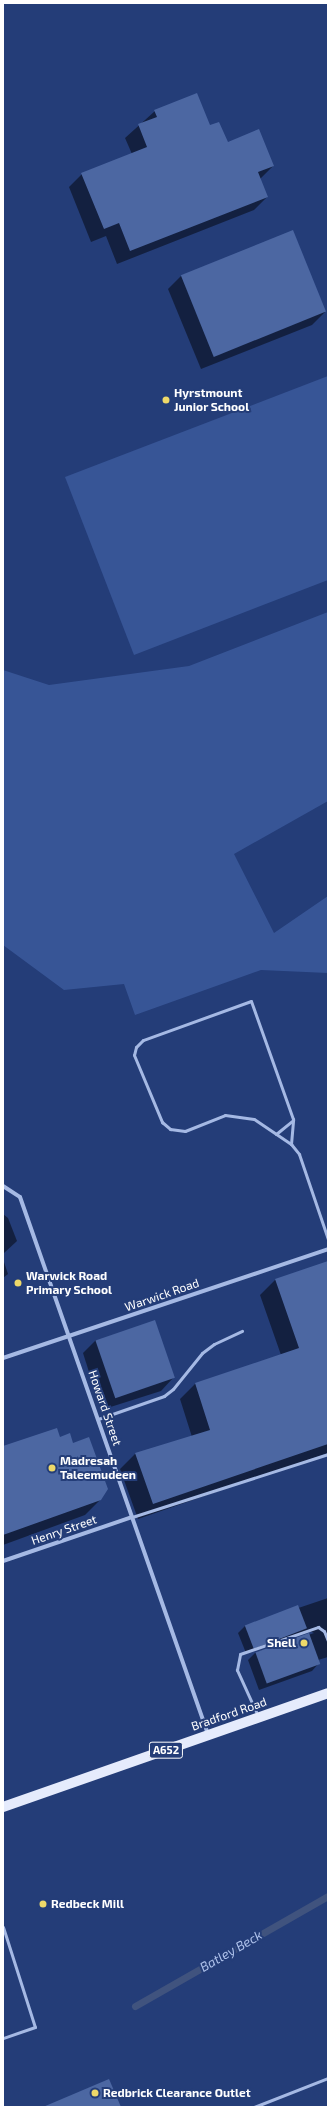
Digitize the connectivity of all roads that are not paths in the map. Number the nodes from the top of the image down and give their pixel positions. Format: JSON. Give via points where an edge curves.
{"nodes":[{"id":1,"x":293,"y":1120,"type":"junction"},
{"id":2,"x":276,"y":1134,"type":"junction"},
{"id":3,"x":291,"y":1144,"type":"junction"},
{"id":4,"x":3,"y":1186,"type":"edge"},
{"id":5,"x":328,"y":1239,"type":"edge"},
{"id":6,"x":328,"y":1250,"type":"edge"},
{"id":7,"x":242,"y":1330,"type":"dead end"},
{"id":8,"x":70,"y":1336,"type":"junction"},
{"id":9,"x":3,"y":1358,"type":"edge"},
{"id":10,"x":98,"y":1419,"type":"junction"},
{"id":11,"x":328,"y":1454,"type":"edge"},
{"id":12,"x":132,"y":1517,"type":"junction"},
{"id":13,"x":3,"y":1561,"type":"edge"},
{"id":14,"x":328,"y":1641,"type":"edge"},
{"id":15,"x":328,"y":1693,"type":"edge"},
{"id":16,"x":259,"y":1717,"type":"junction"},
{"id":17,"x":208,"y":1735,"type":"junction"},
{"id":18,"x":3,"y":1807,"type":"edge"},
{"id":19,"x":3,"y":1927,"type":"edge"},
{"id":20,"x":3,"y":2038,"type":"edge"},
{"id":21,"x":328,"y":2078,"type":"edge"},
{"id":22,"x":254,"y":2107,"type":"edge"}],
"edges":[{"from":1,"to":2,"type":"lane"},
{"from":1,"to":2,"type":"lane","via":[[251,1001],[143,1040],[136,1047],[134,1055],[162,1122],[170,1129],[185,1131],[225,1115],[254,1119]]},
{"from":1,"to":3,"type":"lane"},
{"from":2,"to":3,"type":"lane"},
{"from":3,"to":5,"type":"lane","via":[[299,1154]]},
{"from":4,"to":8,"type":"street","name":"Howard Street","via":[[20,1197]]},
{"from":6,"to":8,"type":"street","name":"Warwick Road"},
{"from":7,"to":10,"type":"lane","via":[[202,1353],[173,1389],[164,1396]]},
{"from":8,"to":9,"type":"street","name":"Warwick Road"},
{"from":8,"to":10,"type":"street","name":"Howard Street"},
{"from":10,"to":12,"type":"street","name":"Howard Street"},
{"from":11,"to":12,"type":"lane"},
{"from":12,"to":13,"type":"street","name":"Henry Street"},
{"from":12,"to":17,"type":"street","name":"Howard Street"},
{"from":14,"to":16,"type":"lane","via":[[324,1630],[318,1627],[240,1654],[237,1670]]},
{"from":15,"to":16,"type":"main road","name":"Bradford Road","number":"A652"},
{"from":16,"to":17,"type":"main road","name":"Bradford Road","number":"A652"},
{"from":17,"to":18,"type":"main road","name":"Bradford Road","number":"A652"},
{"from":19,"to":20,"type":"lane","via":[[35,2027]]},
{"from":21,"to":22,"type":"lane"}]}
